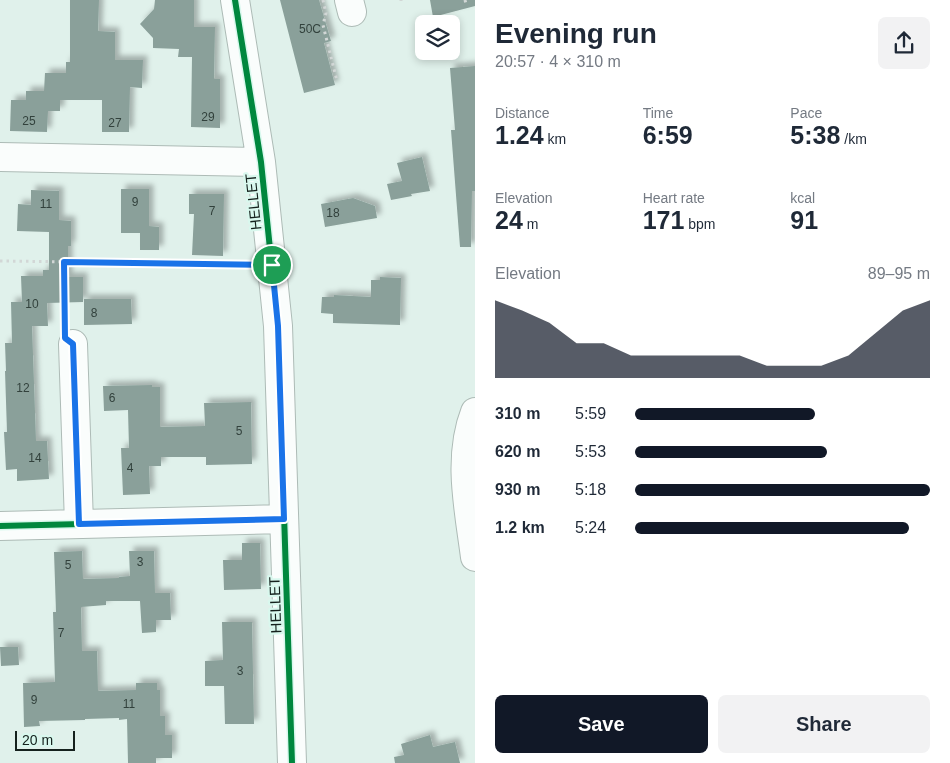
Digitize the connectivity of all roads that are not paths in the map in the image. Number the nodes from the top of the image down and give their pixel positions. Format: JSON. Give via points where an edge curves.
{"nodes":[{"id":1,"x":235,"y":0,"type":"edge"},
{"id":2,"x":0,"y":157,"type":"edge"},
{"id":3,"x":261,"y":162,"type":"junction"},
{"id":4,"x":73,"y":344,"type":"road end"},
{"id":5,"x":475,"y":412,"type":"edge"},
{"id":6,"x":284,"y":519,"type":"junction"},
{"id":7,"x":79,"y":524,"type":"junction"},
{"id":8,"x":0,"y":526,"type":"edge"},
{"id":9,"x":475,"y":558,"type":"edge"},
{"id":10,"x":292,"y":763,"type":"edge"}],
"edges":[{"from":1,"to":3,"type":"street","name":"HELLET"},
{"from":2,"to":3,"type":"street","name":"HELLET"},
{"from":3,"to":6,"type":"street","name":"HELLET","via":[[278,326]]},
{"from":4,"to":7,"type":"street"},
{"from":5,"to":9,"type":"street","via":[[466,456],[466,494]]},
{"from":6,"to":7,"type":"street"},
{"from":6,"to":10,"type":"street","name":"HELLET"},
{"from":7,"to":8,"type":"street"}]}
